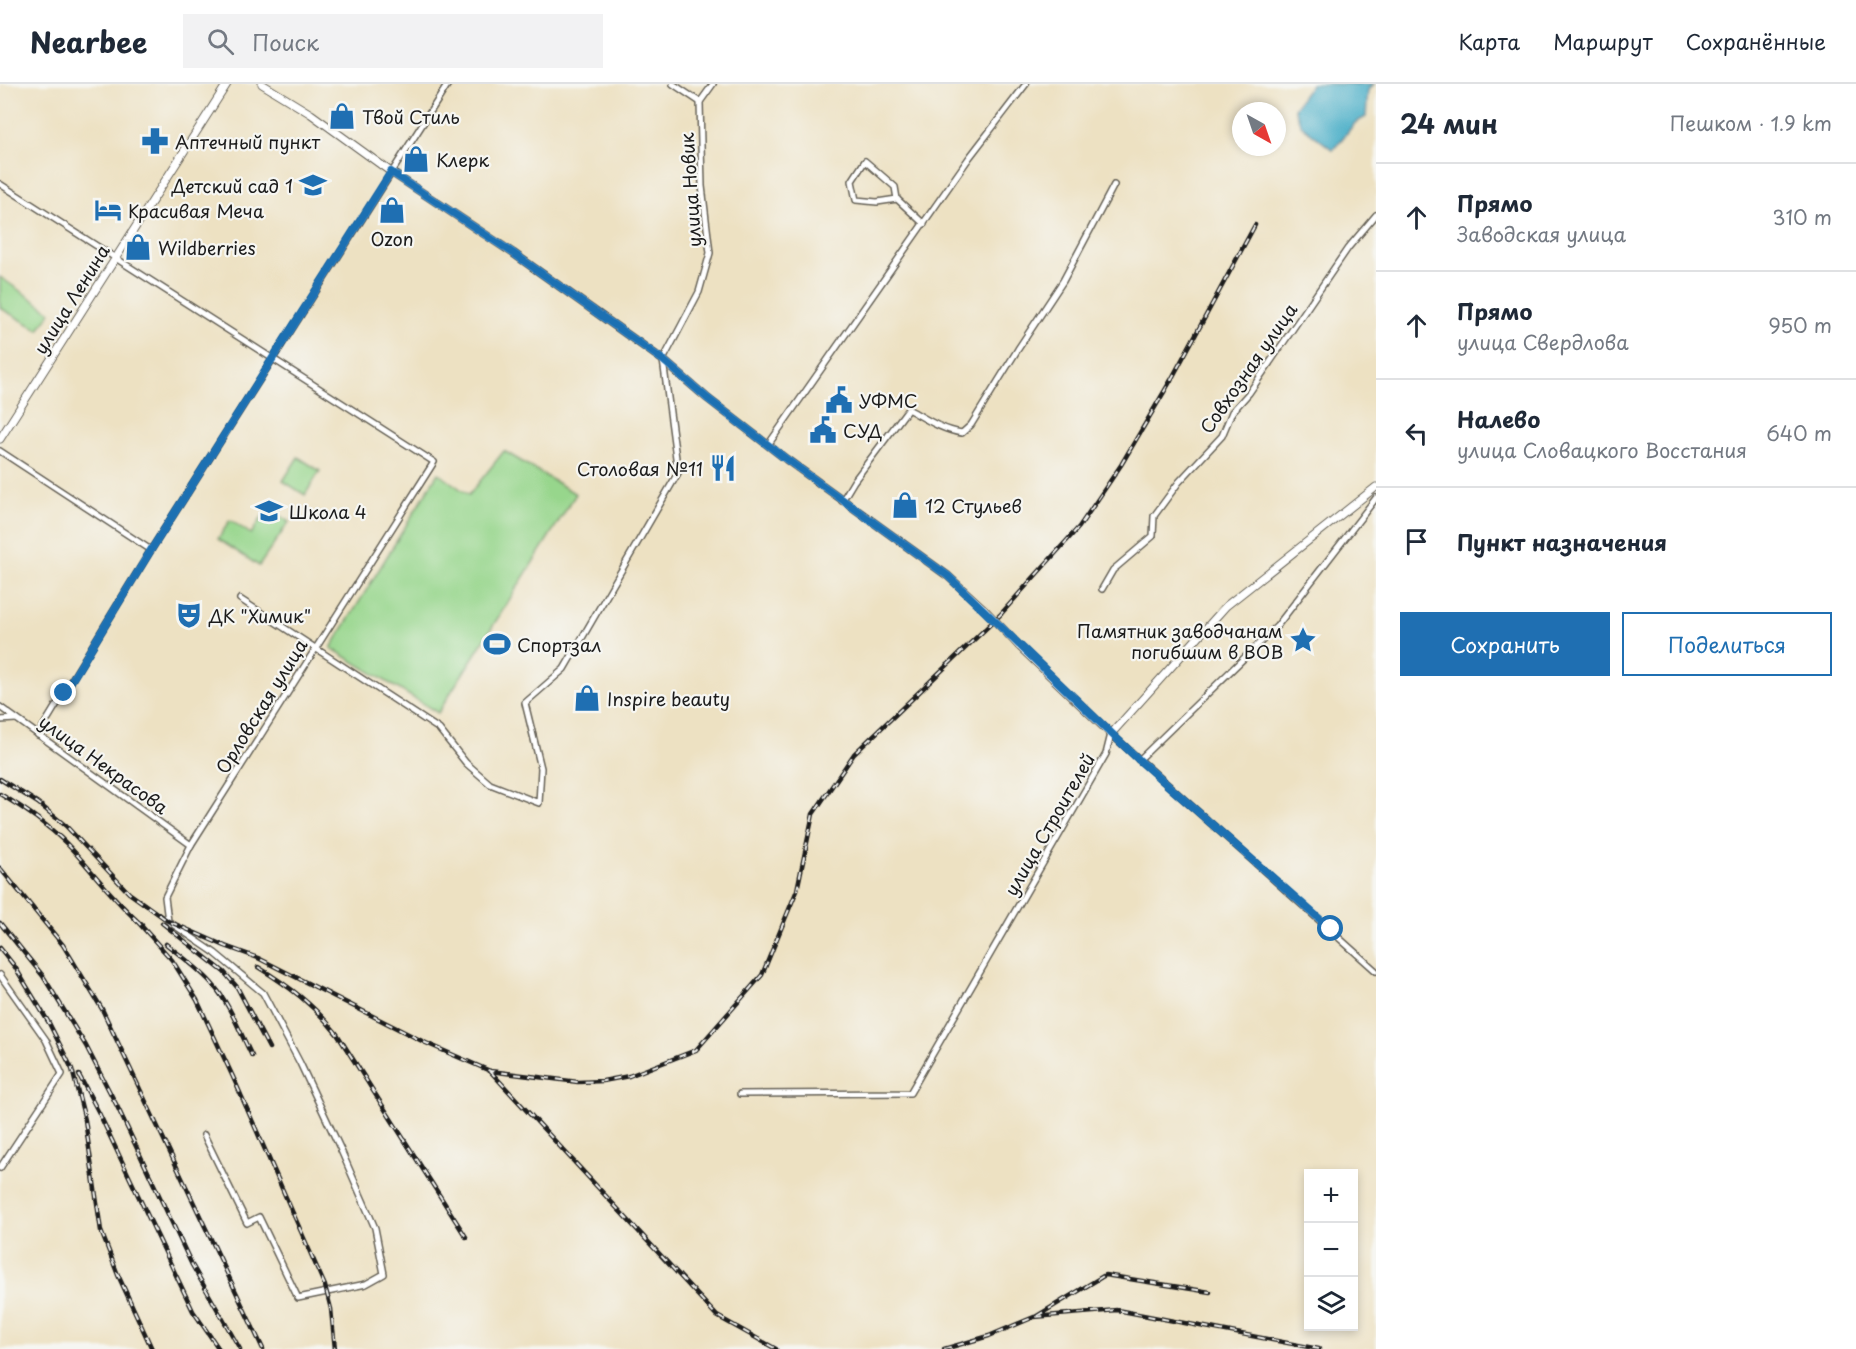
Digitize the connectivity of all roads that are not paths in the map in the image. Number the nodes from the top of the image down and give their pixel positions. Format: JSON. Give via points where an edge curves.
{"nodes":[{"id":1,"x":226,"y":84,"type":"edge"},
{"id":2,"x":262,"y":84,"type":"edge"},
{"id":3,"x":448,"y":84,"type":"edge"},
{"id":4,"x":674,"y":84,"type":"edge"},
{"id":5,"x":713,"y":84,"type":"edge"},
{"id":6,"x":1026,"y":84,"type":"edge"},
{"id":7,"x":700,"y":102,"type":"junction"},
{"id":8,"x":391,"y":172,"type":"junction"},
{"id":9,"x":0,"y":184,"type":"edge"},
{"id":10,"x":1114,"y":185,"type":"dead end"},
{"id":11,"x":897,"y":199,"type":"junction"},
{"id":12,"x":1376,"y":215,"type":"edge"},
{"id":13,"x":924,"y":224,"type":"junction"},
{"id":14,"x":115,"y":258,"type":"junction"},
{"id":15,"x":274,"y":358,"type":"junction"},
{"id":16,"x":663,"y":360,"type":"junction"},
{"id":17,"x":0,"y":439,"type":"edge"},
{"id":18,"x":768,"y":445,"type":"junction"},
{"id":19,"x":0,"y":452,"type":"edge"},
{"id":20,"x":1376,"y":487,"type":"edge"},
{"id":21,"x":1376,"y":498,"type":"edge"},
{"id":22,"x":842,"y":501,"type":"junction"},
{"id":23,"x":151,"y":550,"type":"junction"},
{"id":24,"x":1102,"y":589,"type":"dead end"},
{"id":25,"x":240,"y":598,"type":"dead end"},
{"id":26,"x":316,"y":647,"type":"junction"},
{"id":27,"x":0,"y":707,"type":"edge"},
{"id":28,"x":16,"y":718,"type":"junction"},
{"id":29,"x":0,"y":720,"type":"edge"},
{"id":30,"x":1112,"y":734,"type":"junction"},
{"id":31,"x":38,"y":735,"type":"junction"},
{"id":32,"x":1139,"y":760,"type":"junction"},
{"id":33,"x":191,"y":845,"type":"junction"},
{"id":34,"x":1376,"y":971,"type":"edge"},
{"id":35,"x":0,"y":975,"type":"edge"},
{"id":36,"x":740,"y":1094,"type":"dead end"},
{"id":37,"x":204,"y":1135,"type":"dead end"},
{"id":38,"x":0,"y":1168,"type":"edge"}],
"edges":[{"from":1,"to":14,"type":"main road","name":"улица Ленина"},
{"from":2,"to":8,"type":"main road"},
{"from":3,"to":8,"type":"street"},
{"from":4,"to":7,"type":"street"},
{"from":5,"to":7,"type":"street"},
{"from":6,"to":13,"type":"street"},
{"from":7,"to":16,"type":"street","name":"улица Новик","via":[[702,186],[710,253],[699,292]]},
{"from":8,"to":15,"type":"street"},
{"from":8,"to":16,"type":"main road"},
{"from":9,"to":14,"type":"street"},
{"from":10,"to":22,"type":"street","via":[[1063,281],[971,425],[962,433],[953,432],[908,409]]},
{"from":11,"to":11,"type":"street","via":[[856,200],[852,181],[865,161],[895,187]]},
{"from":11,"to":13,"type":"street"},
{"from":12,"to":24,"type":"street","name":"Совхозная улица","via":[[1348,248],[1232,412],[1222,436],[1154,516],[1154,536],[1113,570]]},
{"from":13,"to":18,"type":"street"},
{"from":14,"to":15,"type":"street"},
{"from":14,"to":17,"type":"main road","name":"улица Ленина"},
{"from":15,"to":23,"type":"street"},
{"from":15,"to":26,"type":"street","name":"Орловская улица","via":[[434,462]]},
{"from":16,"to":18,"type":"main road"},
{"from":16,"to":26,"type":"street","via":[[678,472],[564,669],[525,703],[540,768],[539,803],[490,784],[466,763],[439,729]]},
{"from":18,"to":22,"type":"main road"},
{"from":19,"to":23,"type":"street"},
{"from":20,"to":30,"type":"main road","name":"улица Строителей","via":[[1226,606]]},
{"from":21,"to":32,"type":"street","via":[[1277,626]]},
{"from":22,"to":30,"type":"main road","bridge":true,"via":[[948,576]]},
{"from":23,"to":31,"type":"street"},
{"from":25,"to":26,"type":"street"},
{"from":26,"to":33,"type":"street","name":"Орловская улица"},
{"from":27,"to":28,"type":"street","name":"улица Некрасова"},
{"from":28,"to":29,"type":"street"},
{"from":28,"to":31,"type":"street","name":"улица Некрасова"},
{"from":30,"to":32,"type":"street"},
{"from":30,"to":36,"type":"street","name":"улица Строителей","via":[[1106,754],[910,1093]]},
{"from":31,"to":33,"type":"street","name":"улица Некрасова"},
{"from":32,"to":34,"type":"street"},
{"from":33,"to":37,"type":"street","name":"Орловская улица","via":[[165,897],[168,921],[215,952],[262,993],[300,1063],[362,1198],[375,1228],[384,1274],[366,1284],[298,1298],[259,1217],[247,1223]]},
{"from":35,"to":38,"type":"street","via":[[46,1040],[62,1074]]}]}
